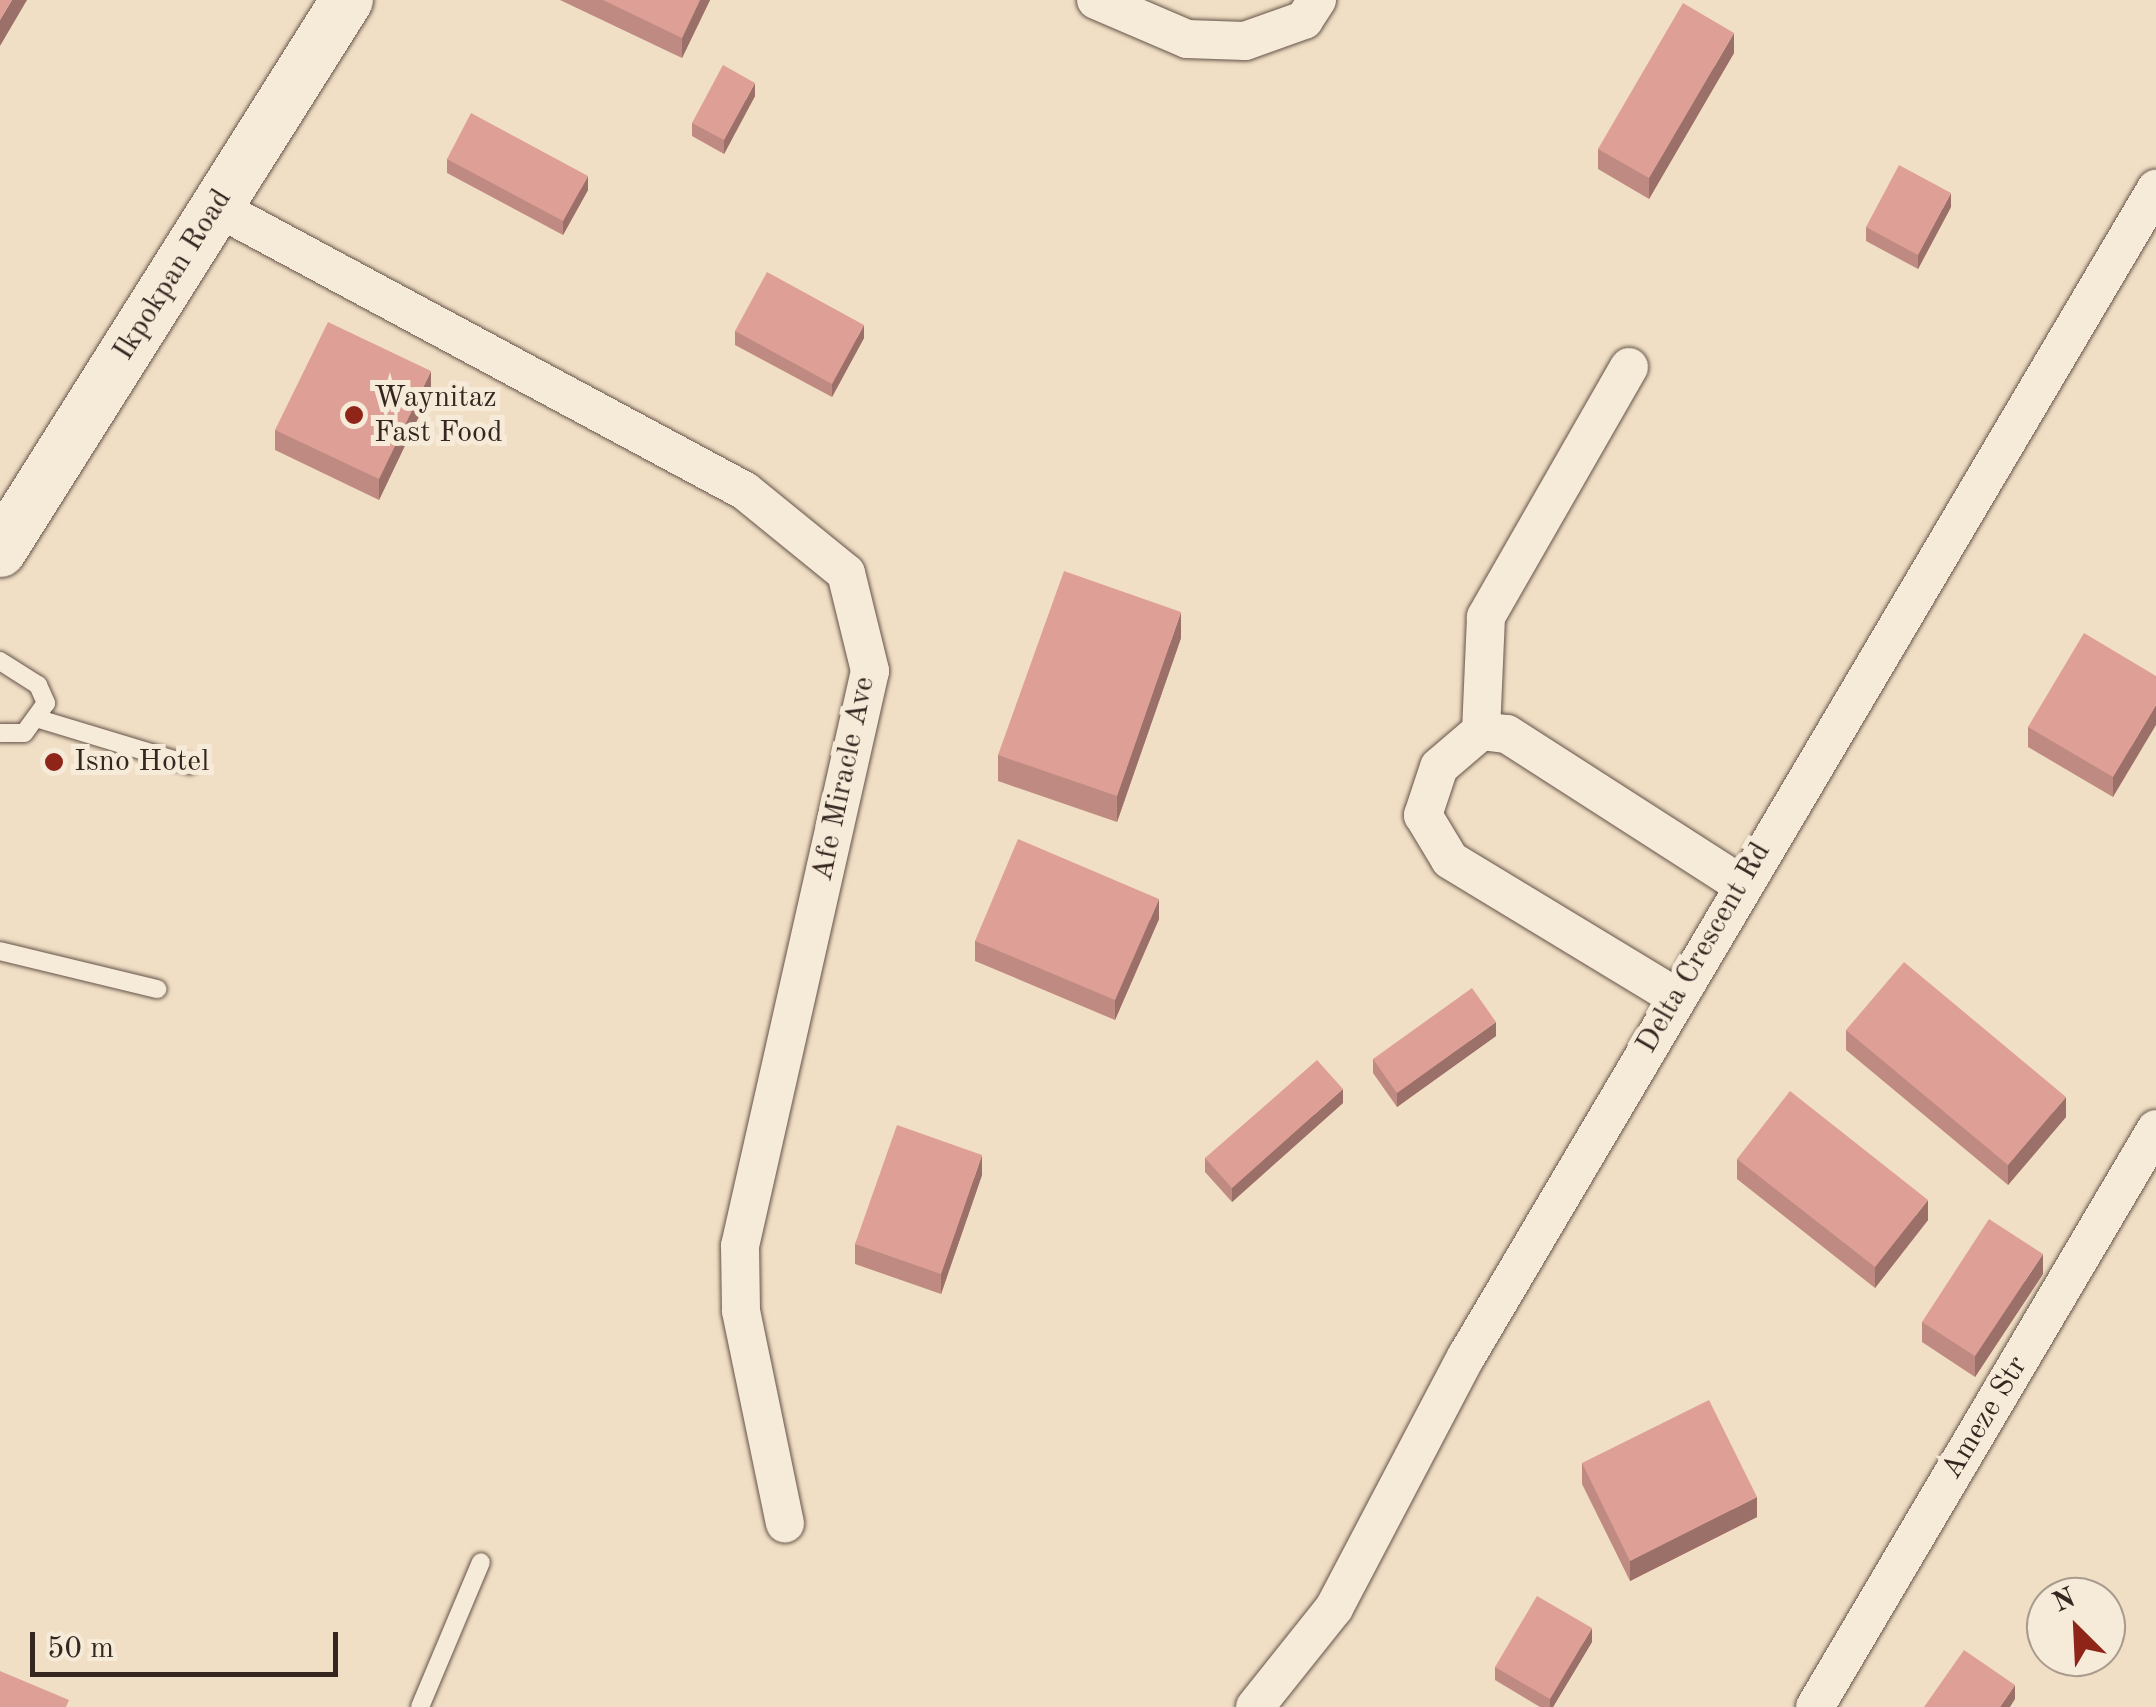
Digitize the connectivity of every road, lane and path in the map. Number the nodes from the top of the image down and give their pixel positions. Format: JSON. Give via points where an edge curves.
{"nodes":[{"id":1,"x":346,"y":0,"type":"edge"},
{"id":2,"x":1096,"y":0,"type":"edge"},
{"id":3,"x":1318,"y":0,"type":"edge"},
{"id":4,"x":2156,"y":189,"type":"edge"},
{"id":5,"x":216,"y":208,"type":"junction"},
{"id":6,"x":1629,"y":366,"type":"dead end"},
{"id":7,"x":0,"y":550,"type":"edge"},
{"id":8,"x":0,"y":662,"type":"edge"},
{"id":9,"x":39,"y":719,"type":"junction"},
{"id":10,"x":0,"y":733,"type":"edge"},
{"id":11,"x":1494,"y":733,"type":"junction"},
{"id":12,"x":190,"y":765,"type":"dead end"},
{"id":13,"x":1741,"y":884,"type":"junction"},
{"id":14,"x":0,"y":952,"type":"edge"},
{"id":15,"x":157,"y":989,"type":"dead end"},
{"id":16,"x":1675,"y":996,"type":"junction"},
{"id":17,"x":2156,"y":1128,"type":"edge"},
{"id":18,"x":785,"y":1524,"type":"dead end"},
{"id":19,"x":481,"y":1562,"type":"dead end"},
{"id":20,"x":420,"y":1707,"type":"edge"},
{"id":21,"x":1255,"y":1707,"type":"edge"},
{"id":22,"x":1815,"y":1707,"type":"edge"}],
"edges":[{"from":1,"to":5,"type":"street","name":"Ikpokpan Road"},
{"from":2,"to":3,"type":"street","via":[[1187,39],[1245,41],[1304,20]]},
{"from":4,"to":13,"type":"street","name":"Delta Crescent Rd"},
{"from":5,"to":7,"type":"street","name":"Ikpokpan Road"},
{"from":5,"to":18,"type":"street","name":"Afe Miracle Ave","via":[[745,490],[846,573],[870,671],[740,1246],[740,1311]]},
{"from":6,"to":11,"type":"street","via":[[1486,617]]},
{"from":8,"to":9,"type":"lane","via":[[38,685],[46,704]]},
{"from":9,"to":10,"type":"lane","via":[[17,736]]},
{"from":9,"to":12,"type":"lane"},
{"from":11,"to":13,"type":"street"},
{"from":11,"to":16,"type":"street","via":[[1439,767],[1423,815],[1431,837],[1450,860]]},
{"from":13,"to":16,"type":"street","name":"Delta Crescent Rd"},
{"from":14,"to":15,"type":"lane"},
{"from":16,"to":21,"type":"street","name":"Delta Crescent Rd","via":[[1466,1357],[1334,1608]]},
{"from":17,"to":22,"type":"street","name":"Ameze Str"},
{"from":19,"to":20,"type":"lane"}]}
